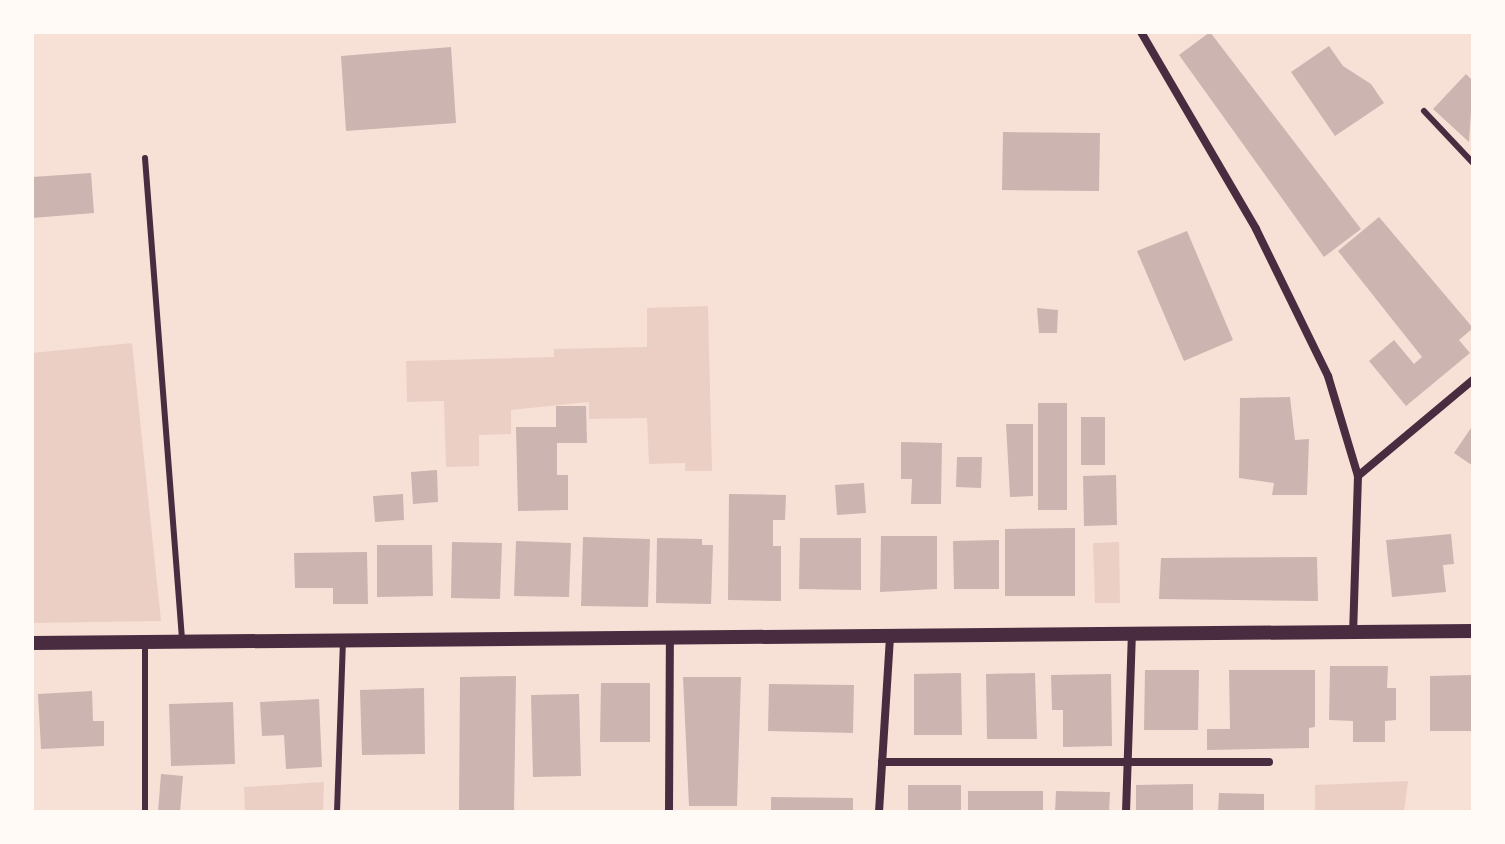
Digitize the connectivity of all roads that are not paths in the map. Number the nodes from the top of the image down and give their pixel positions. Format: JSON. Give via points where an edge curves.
{"nodes":[{"id":1,"x":1141,"y":32,"type":"edge"},
{"id":2,"x":1424,"y":111,"type":"dead end"},
{"id":3,"x":145,"y":158,"type":"dead end"},
{"id":4,"x":1473,"y":163,"type":"edge"},
{"id":5,"x":1473,"y":380,"type":"edge"},
{"id":6,"x":1358,"y":476,"type":"junction"},
{"id":7,"x":1132,"y":631,"type":"junction"},
{"id":8,"x":1473,"y":631,"type":"edge"},
{"id":9,"x":1353,"y":632,"type":"junction"},
{"id":10,"x":670,"y":635,"type":"junction"},
{"id":11,"x":890,"y":635,"type":"junction"},
{"id":12,"x":343,"y":638,"type":"junction"},
{"id":13,"x":145,"y":642,"type":"junction"},
{"id":14,"x":182,"y":642,"type":"junction"},
{"id":15,"x":32,"y":643,"type":"edge"},
{"id":16,"x":882,"y":762,"type":"junction"},
{"id":17,"x":1269,"y":762,"type":"dead end"},
{"id":18,"x":1126,"y":764,"type":"junction"},
{"id":19,"x":145,"y":812,"type":"edge"},
{"id":20,"x":337,"y":812,"type":"edge"},
{"id":21,"x":669,"y":812,"type":"edge"},
{"id":22,"x":879,"y":812,"type":"edge"},
{"id":23,"x":1126,"y":812,"type":"edge"}],
"edges":[{"from":1,"to":6,"type":"street","via":[[1256,229],[1328,376]]},
{"from":2,"to":4,"type":"lane"},
{"from":3,"to":14,"type":"lane"},
{"from":5,"to":6,"type":"street"},
{"from":6,"to":9,"type":"street"},
{"from":7,"to":9,"type":"street"},
{"from":7,"to":11,"type":"street"},
{"from":7,"to":18,"type":"street"},
{"from":8,"to":9,"type":"street"},
{"from":10,"to":11,"type":"street"},
{"from":10,"to":12,"type":"street"},
{"from":10,"to":21,"type":"street"},
{"from":11,"to":16,"type":"street"},
{"from":12,"to":14,"type":"street"},
{"from":12,"to":20,"type":"lane"},
{"from":13,"to":14,"type":"street"},
{"from":13,"to":15,"type":"street"},
{"from":13,"to":19,"type":"lane"},
{"from":16,"to":18,"type":"street"},
{"from":16,"to":22,"type":"street"},
{"from":17,"to":18,"type":"street"},
{"from":18,"to":23,"type":"street"}]}
